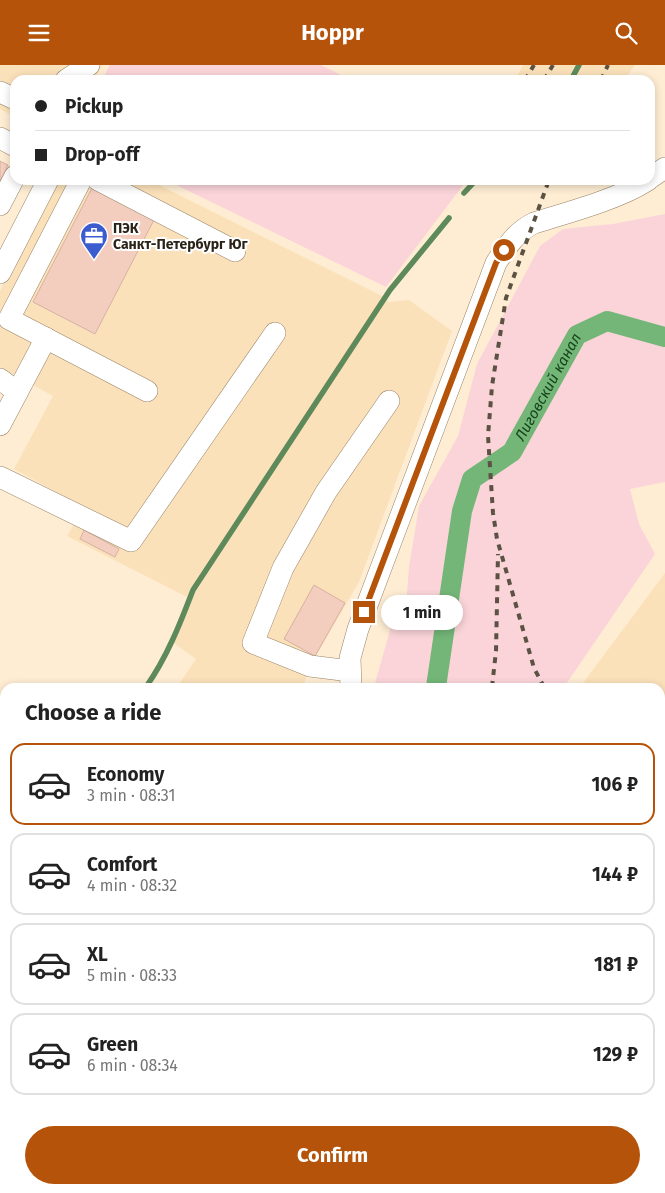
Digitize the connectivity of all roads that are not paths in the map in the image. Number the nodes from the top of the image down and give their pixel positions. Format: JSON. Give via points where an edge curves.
{"nodes":[{"id":1,"x":89,"y":65,"type":"edge"},
{"id":2,"x":74,"y":75,"type":"edge"},
{"id":3,"x":10,"y":185,"type":"edge"},
{"id":4,"x":45,"y":185,"type":"edge"},
{"id":5,"x":78,"y":185,"type":"edge"},
{"id":6,"x":108,"y":185,"type":"edge"},
{"id":7,"x":641,"y":185,"type":"edge"},
{"id":8,"x":0,"y":205,"type":"edge"},
{"id":9,"x":235,"y":251,"type":"dead end"},
{"id":10,"x":0,"y":273,"type":"edge"},
{"id":11,"x":275,"y":333,"type":"dead end"},
{"id":12,"x":46,"y":338,"type":"junction"},
{"id":13,"x":0,"y":379,"type":"edge"},
{"id":14,"x":147,"y":391,"type":"dead end"},
{"id":15,"x":17,"y":392,"type":"junction"},
{"id":16,"x":389,"y":401,"type":"dead end"},
{"id":17,"x":0,"y":425,"type":"edge"},
{"id":18,"x":0,"y":477,"type":"edge"},
{"id":19,"x":350,"y":679,"type":"edge"}],
"edges":[{"from":1,"to":2,"type":"street"},
{"from":3,"to":8,"type":"street"},
{"from":4,"to":10,"type":"street"},
{"from":5,"to":12,"type":"street","via":[[9,319]]},
{"from":6,"to":9,"type":"street"},
{"from":7,"to":19,"type":"street","via":[[524,228],[512,238],[496,263],[358,629],[350,658]]},
{"from":11,"to":18,"type":"street","via":[[131,541]]},
{"from":12,"to":14,"type":"street"},
{"from":12,"to":15,"type":"street"},
{"from":13,"to":15,"type":"street"},
{"from":15,"to":17,"type":"street"},
{"from":16,"to":19,"type":"street","via":[[326,492],[292,551],[253,643]]}]}
